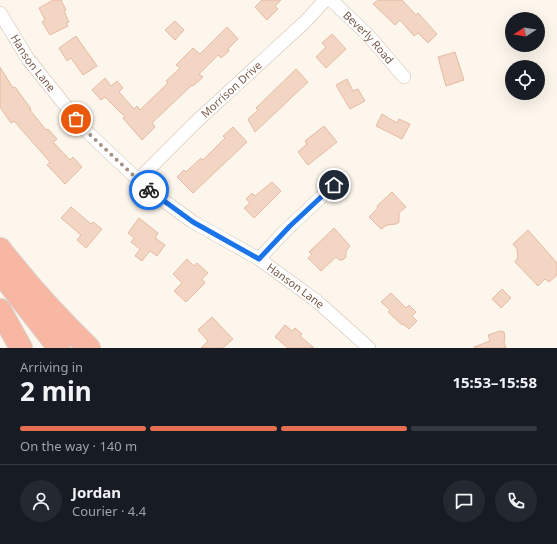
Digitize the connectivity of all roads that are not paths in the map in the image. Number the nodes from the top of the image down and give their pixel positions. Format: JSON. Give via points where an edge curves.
{"nodes":[{"id":1,"x":325,"y":0,"type":"edge"},
{"id":2,"x":332,"y":0,"type":"edge"},
{"id":3,"x":0,"y":13,"type":"edge"},
{"id":4,"x":404,"y":77,"type":"dead end"},
{"id":5,"x":138,"y":180,"type":"junction"},
{"id":6,"x":334,"y":185,"type":"dead end"},
{"id":7,"x":0,"y":249,"type":"edge"},
{"id":8,"x":259,"y":259,"type":"junction"},
{"id":9,"x":0,"y":272,"type":"edge"},
{"id":10,"x":0,"y":295,"type":"edge"},
{"id":11,"x":0,"y":310,"type":"edge"},
{"id":12,"x":21,"y":348,"type":"edge"},
{"id":13,"x":42,"y":348,"type":"edge"},
{"id":14,"x":59,"y":348,"type":"edge"},
{"id":15,"x":89,"y":348,"type":"edge"},
{"id":16,"x":369,"y":348,"type":"edge"}],
"edges":[{"from":1,"to":5,"type":"street","name":"Morrison Drive"},
{"from":2,"to":4,"type":"street","name":"Beverly Road","via":[[368,35]]},
{"from":3,"to":5,"type":"street","name":"Hanson Lane","via":[[28,59],[85,130]]},
{"from":5,"to":8,"type":"street","name":"Hanson Lane","via":[[193,222]]},
{"from":6,"to":8,"type":"street"},
{"from":7,"to":15,"type":"highway","via":[[32,288]]},
{"from":8,"to":16,"type":"street","name":"Hanson Lane","via":[[319,303]]},
{"from":9,"to":14,"type":"highway"},
{"from":10,"to":13,"type":"highway"},
{"from":11,"to":12,"type":"highway"}]}
